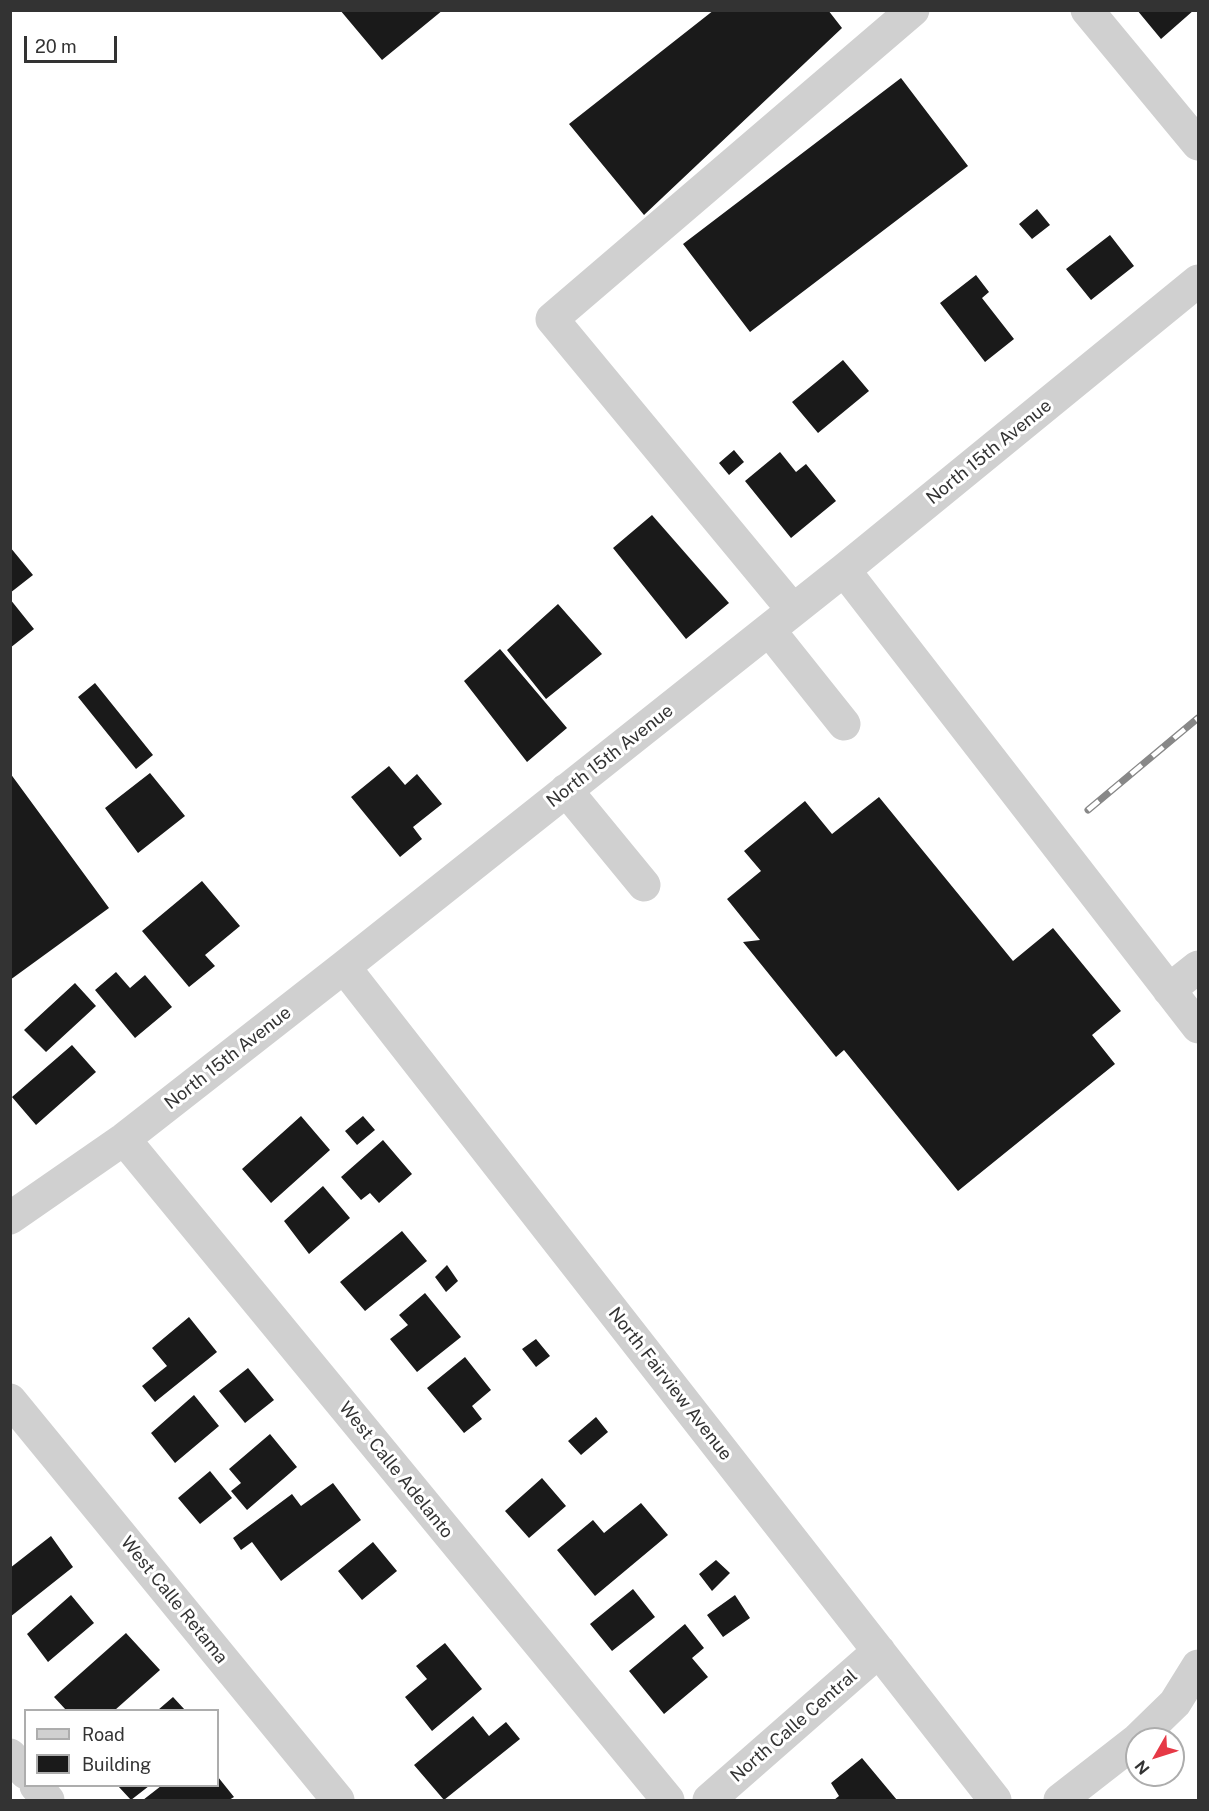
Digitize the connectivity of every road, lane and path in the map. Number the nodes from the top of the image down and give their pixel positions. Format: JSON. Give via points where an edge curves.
{"nodes":[{"id":1,"x":913,"y":10,"type":"edge"},
{"id":2,"x":1087,"y":10,"type":"edge"},
{"id":3,"x":1198,"y":144,"type":"edge"},
{"id":4,"x":1198,"y":281,"type":"edge"},
{"id":5,"x":844,"y":570,"type":"junction"},
{"id":6,"x":781,"y":620,"type":"junction"},
{"id":7,"x":844,"y":724,"type":"dead end"},
{"id":8,"x":566,"y":790,"type":"junction"},
{"id":9,"x":644,"y":885,"type":"dead end"},
{"id":10,"x":344,"y":967,"type":"junction"},
{"id":11,"x":1198,"y":967,"type":"edge"},
{"id":12,"x":1169,"y":990,"type":"junction"},
{"id":13,"x":1198,"y":1028,"type":"edge"},
{"id":14,"x":124,"y":1139,"type":"junction"},
{"id":15,"x":16,"y":1202,"type":"edge"},
{"id":16,"x":10,"y":1400,"type":"edge"},
{"id":17,"x":879,"y":1651,"type":"junction"},
{"id":18,"x":1198,"y":1666,"type":"edge"},
{"id":19,"x":1150,"y":1727,"type":"edge"},
{"id":20,"x":1125,"y":1749,"type":"edge"},
{"id":21,"x":10,"y":1755,"type":"edge"},
{"id":22,"x":24,"y":1771,"type":"edge"},
{"id":23,"x":38,"y":1787,"type":"edge"},
{"id":24,"x":48,"y":1800,"type":"edge"},
{"id":25,"x":338,"y":1800,"type":"edge"},
{"id":26,"x":668,"y":1800,"type":"edge"},
{"id":27,"x":709,"y":1800,"type":"edge"},
{"id":28,"x":995,"y":1800,"type":"edge"},
{"id":29,"x":1060,"y":1800,"type":"edge"}],
"edges":[{"from":1,"to":6,"type":"street","via":[[552,319]]},
{"from":2,"to":3,"type":"street"},
{"from":4,"to":5,"type":"street","name":"North 15th Avenue"},
{"from":5,"to":6,"type":"street","name":"North 15th Avenue"},
{"from":5,"to":12,"type":"street"},
{"from":6,"to":7,"type":"street"},
{"from":6,"to":8,"type":"street","name":"North 15th Avenue"},
{"from":8,"to":9,"type":"street"},
{"from":8,"to":10,"type":"street","name":"North 15th Avenue"},
{"from":10,"to":14,"type":"street","name":"North 15th Avenue"},
{"from":10,"to":17,"type":"street","name":"North Fairview Avenue"},
{"from":11,"to":12,"type":"street"},
{"from":12,"to":13,"type":"street"},
{"from":14,"to":15,"type":"street","name":"North 15th Avenue"},
{"from":14,"to":26,"type":"street","name":"West Calle Adelanto"},
{"from":16,"to":25,"type":"street","name":"West Calle Retama"},
{"from":17,"to":27,"type":"street","name":"North Calle Central"},
{"from":17,"to":28,"type":"street","name":"North Fairview Avenue"},
{"from":18,"to":19,"type":"street","via":[[1175,1703]]},
{"from":20,"to":29,"type":"street"},
{"from":21,"to":22,"type":"street"},
{"from":23,"to":24,"type":"street"}]}
